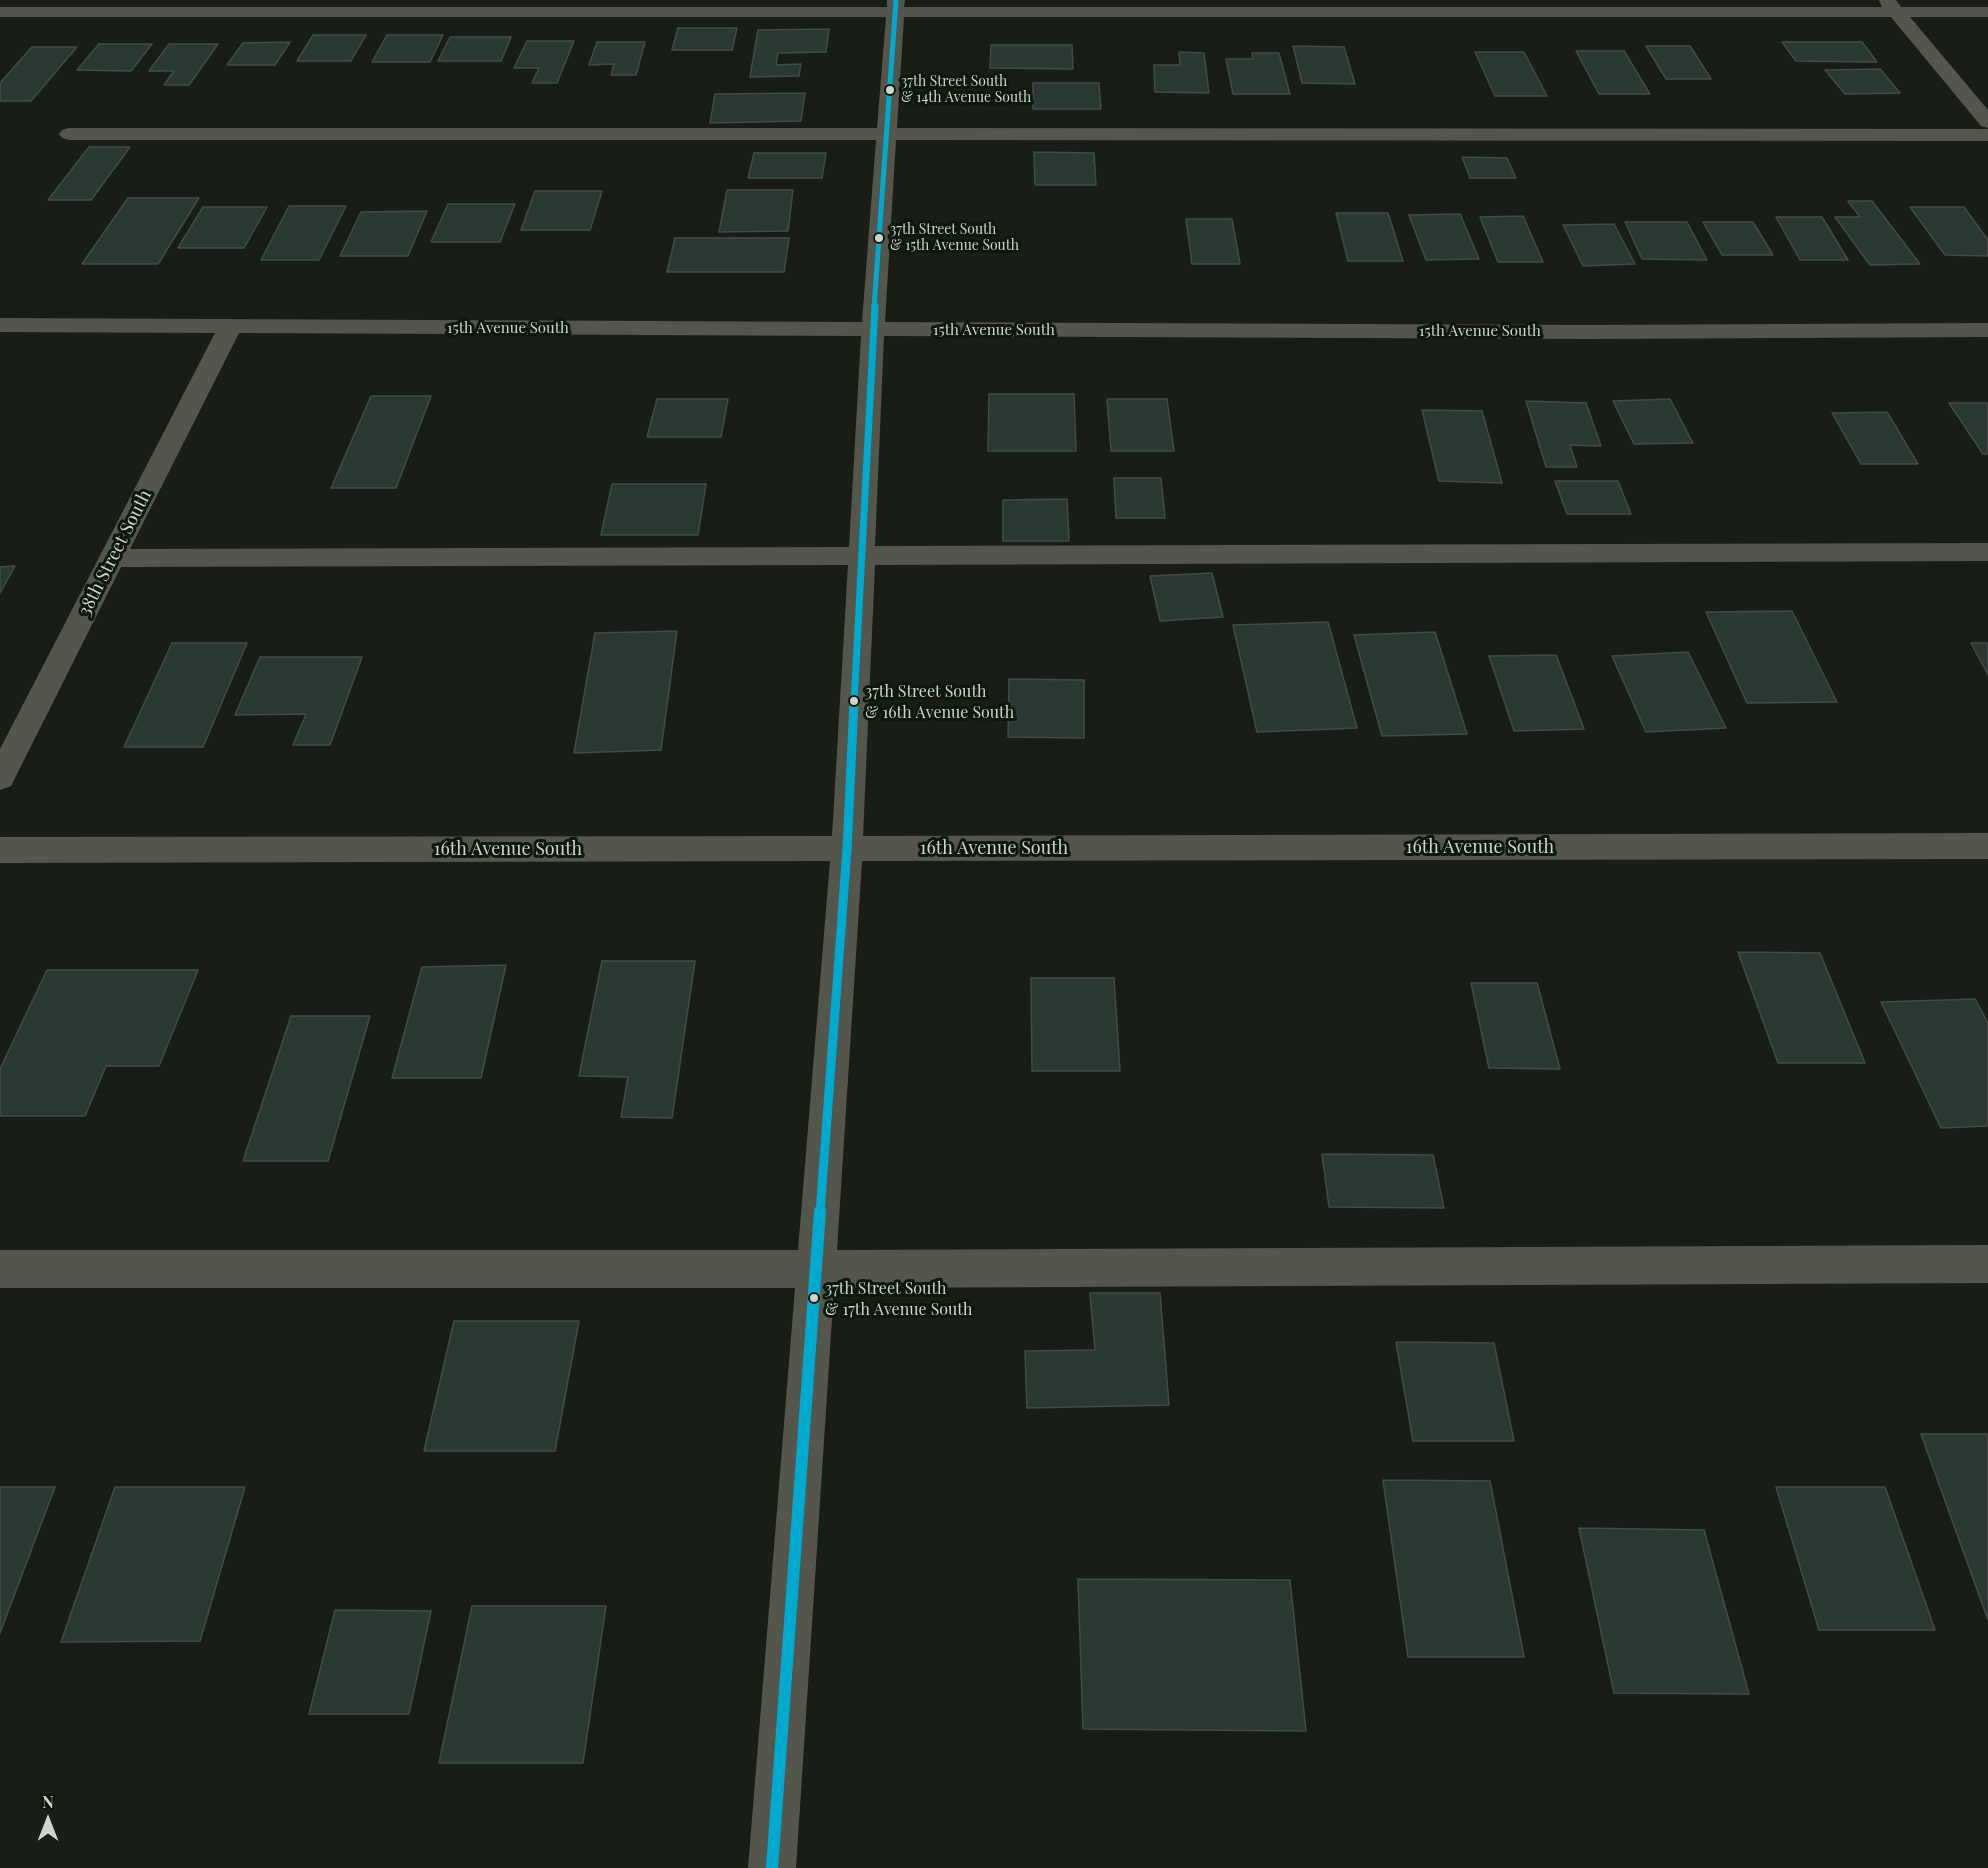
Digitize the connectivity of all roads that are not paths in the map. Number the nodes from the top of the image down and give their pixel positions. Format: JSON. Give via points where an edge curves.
{"nodes":[{"id":1,"x":1891,"y":6,"type":"edge"},
{"id":2,"x":895,"y":7,"type":"edge"},
{"id":3,"x":0,"y":12,"type":"edge"},
{"id":4,"x":1988,"y":12,"type":"edge"},
{"id":5,"x":1988,"y":122,"type":"edge"},
{"id":6,"x":69,"y":134,"type":"dead end"},
{"id":7,"x":886,"y":135,"type":"junction"},
{"id":8,"x":1988,"y":135,"type":"edge"},
{"id":9,"x":0,"y":325,"type":"edge"},
{"id":10,"x":230,"y":327,"type":"junction"},
{"id":11,"x":873,"y":330,"type":"junction"},
{"id":12,"x":1988,"y":330,"type":"edge"},
{"id":13,"x":1988,"y":552,"type":"edge"},
{"id":14,"x":862,"y":554,"type":"junction"},
{"id":15,"x":112,"y":558,"type":"junction"},
{"id":16,"x":0,"y":778,"type":"edge"},
{"id":17,"x":1988,"y":846,"type":"edge"},
{"id":18,"x":847,"y":849,"type":"junction"},
{"id":19,"x":0,"y":850,"type":"edge"},
{"id":20,"x":1988,"y":1264,"type":"edge"},
{"id":21,"x":0,"y":1269,"type":"edge"},
{"id":22,"x":816,"y":1269,"type":"junction"},
{"id":23,"x":772,"y":1868,"type":"edge"}],
"edges":[{"from":1,"to":2,"type":"street"},
{"from":1,"to":4,"type":"street"},
{"from":1,"to":5,"type":"street"},
{"from":2,"to":3,"type":"street"},
{"from":2,"to":7,"type":"street"},
{"from":6,"to":7,"type":"street"},
{"from":7,"to":8,"type":"street"},
{"from":7,"to":11,"type":"street"},
{"from":9,"to":10,"type":"street","name":"15th Avenue South"},
{"from":10,"to":11,"type":"street","name":"15th Avenue South"},
{"from":10,"to":15,"type":"street","name":"38th Street South"},
{"from":11,"to":12,"type":"street","name":"15th Avenue South"},
{"from":11,"to":14,"type":"street"},
{"from":13,"to":14,"type":"street"},
{"from":14,"to":15,"type":"street"},
{"from":14,"to":18,"type":"street"},
{"from":15,"to":16,"type":"street","name":"38th Street South"},
{"from":17,"to":18,"type":"street","name":"16th Avenue South"},
{"from":18,"to":19,"type":"street","name":"16th Avenue South"},
{"from":18,"to":22,"type":"street"},
{"from":20,"to":22,"type":"street"},
{"from":21,"to":22,"type":"street"},
{"from":22,"to":23,"type":"street"}]}
